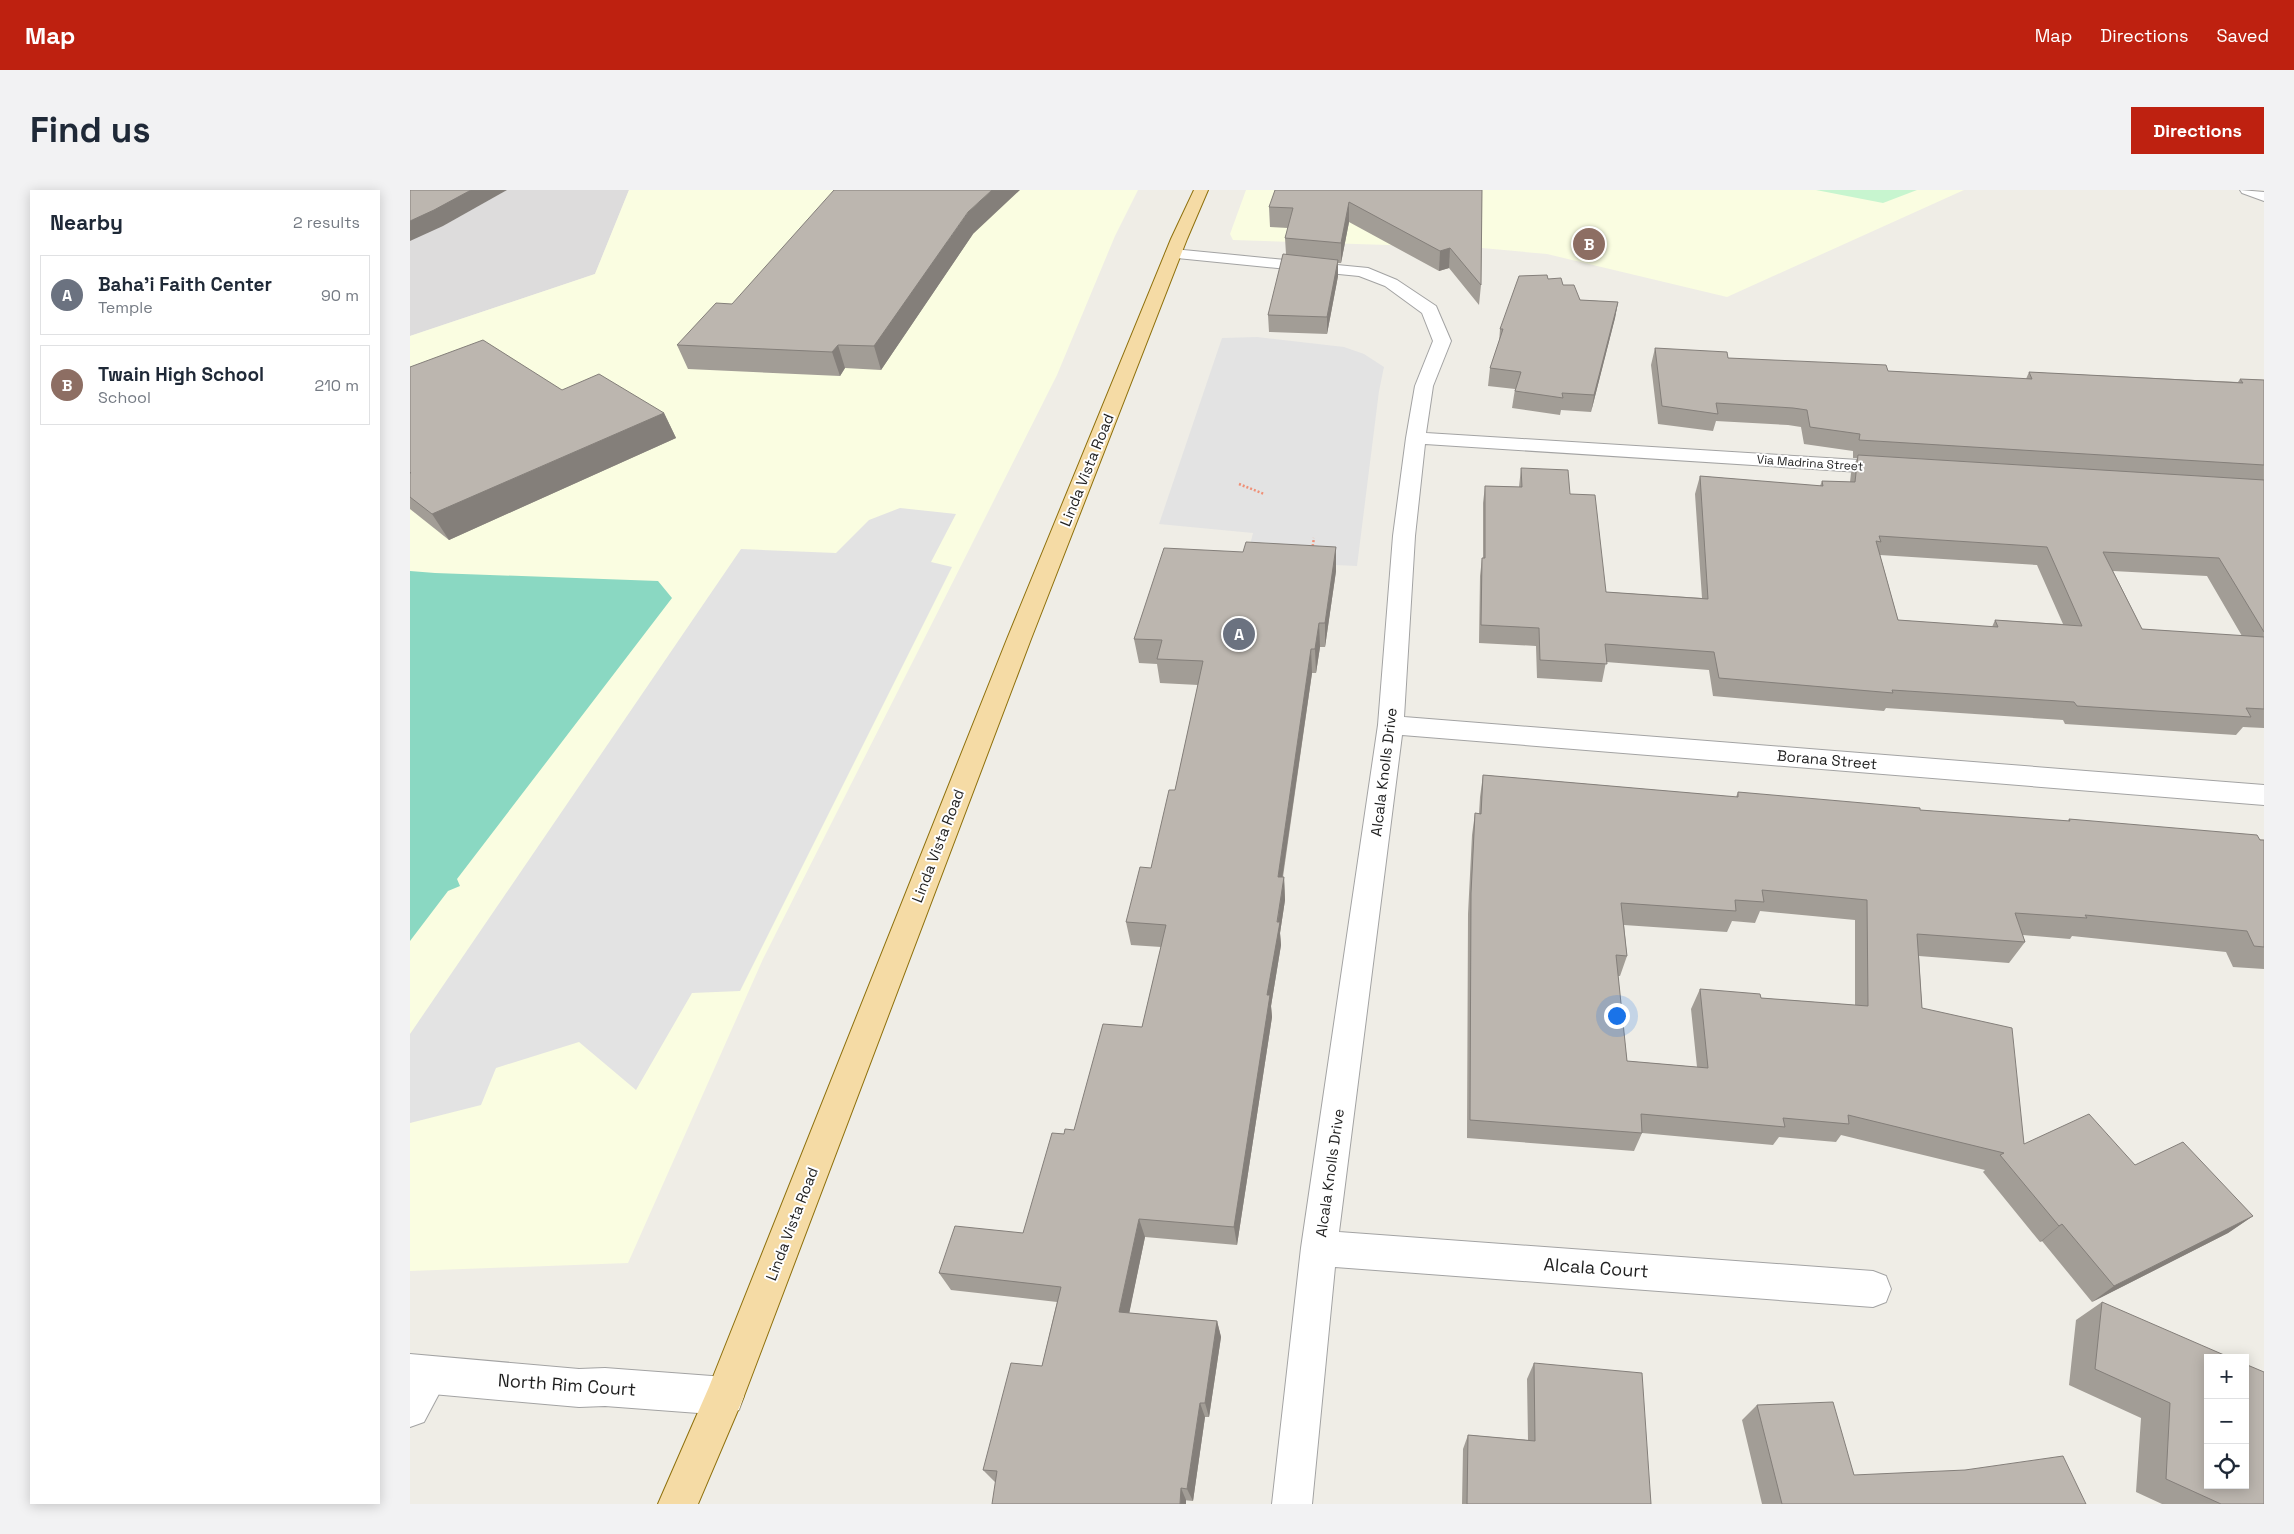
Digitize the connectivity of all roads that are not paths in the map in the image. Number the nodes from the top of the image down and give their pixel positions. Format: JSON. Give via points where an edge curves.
{"nodes":[{"id":1,"x":1202,"y":190,"type":"edge"},
{"id":2,"x":2247,"y":190,"type":"edge"},
{"id":3,"x":2264,"y":197,"type":"edge"},
{"id":4,"x":1173,"y":254,"type":"junction"},
{"id":5,"x":1416,"y":438,"type":"junction"},
{"id":6,"x":1905,"y":468,"type":"edge"},
{"id":7,"x":1391,"y":725,"type":"junction"},
{"id":8,"x":2264,"y":794,"type":"edge"},
{"id":9,"x":1320,"y":1248,"type":"junction"},
{"id":10,"x":1873,"y":1289,"type":"dead end"},
{"id":11,"x":420,"y":1374,"type":"edge"},
{"id":12,"x":725,"y":1396,"type":"junction"},
{"id":13,"x":410,"y":1408,"type":"edge"},
{"id":14,"x":678,"y":1504,"type":"edge"},
{"id":15,"x":1292,"y":1504,"type":"edge"}],
"edges":[{"from":1,"to":4,"type":"main road","name":"Linda Vista Road"},
{"from":2,"to":3,"type":"street"},
{"from":4,"to":5,"type":"street","name":"Alcala Knolls Drive","via":[[1362,271],[1391,283],[1430,310],[1442,342],[1424,386]]},
{"from":4,"to":12,"type":"main road","name":"Linda Vista Road","via":[[1019,639]]},
{"from":5,"to":6,"type":"street","name":"Via Madrina Street"},
{"from":5,"to":7,"type":"street","name":"Alcala Knolls Drive","via":[[1404,536]]},
{"from":7,"to":8,"type":"street","name":"Borana Street"},
{"from":7,"to":9,"type":"street","name":"Alcala Knolls Drive"},
{"from":9,"to":10,"type":"street","name":"Alcala Court"},
{"from":9,"to":15,"type":"street","name":"Alcala Knolls Drive"},
{"from":11,"to":12,"type":"street","name":"North Rim Court","via":[[579,1388]]},
{"from":11,"to":13,"type":"street"},
{"from":12,"to":14,"type":"main road","name":"Linda Vista Road"}]}
